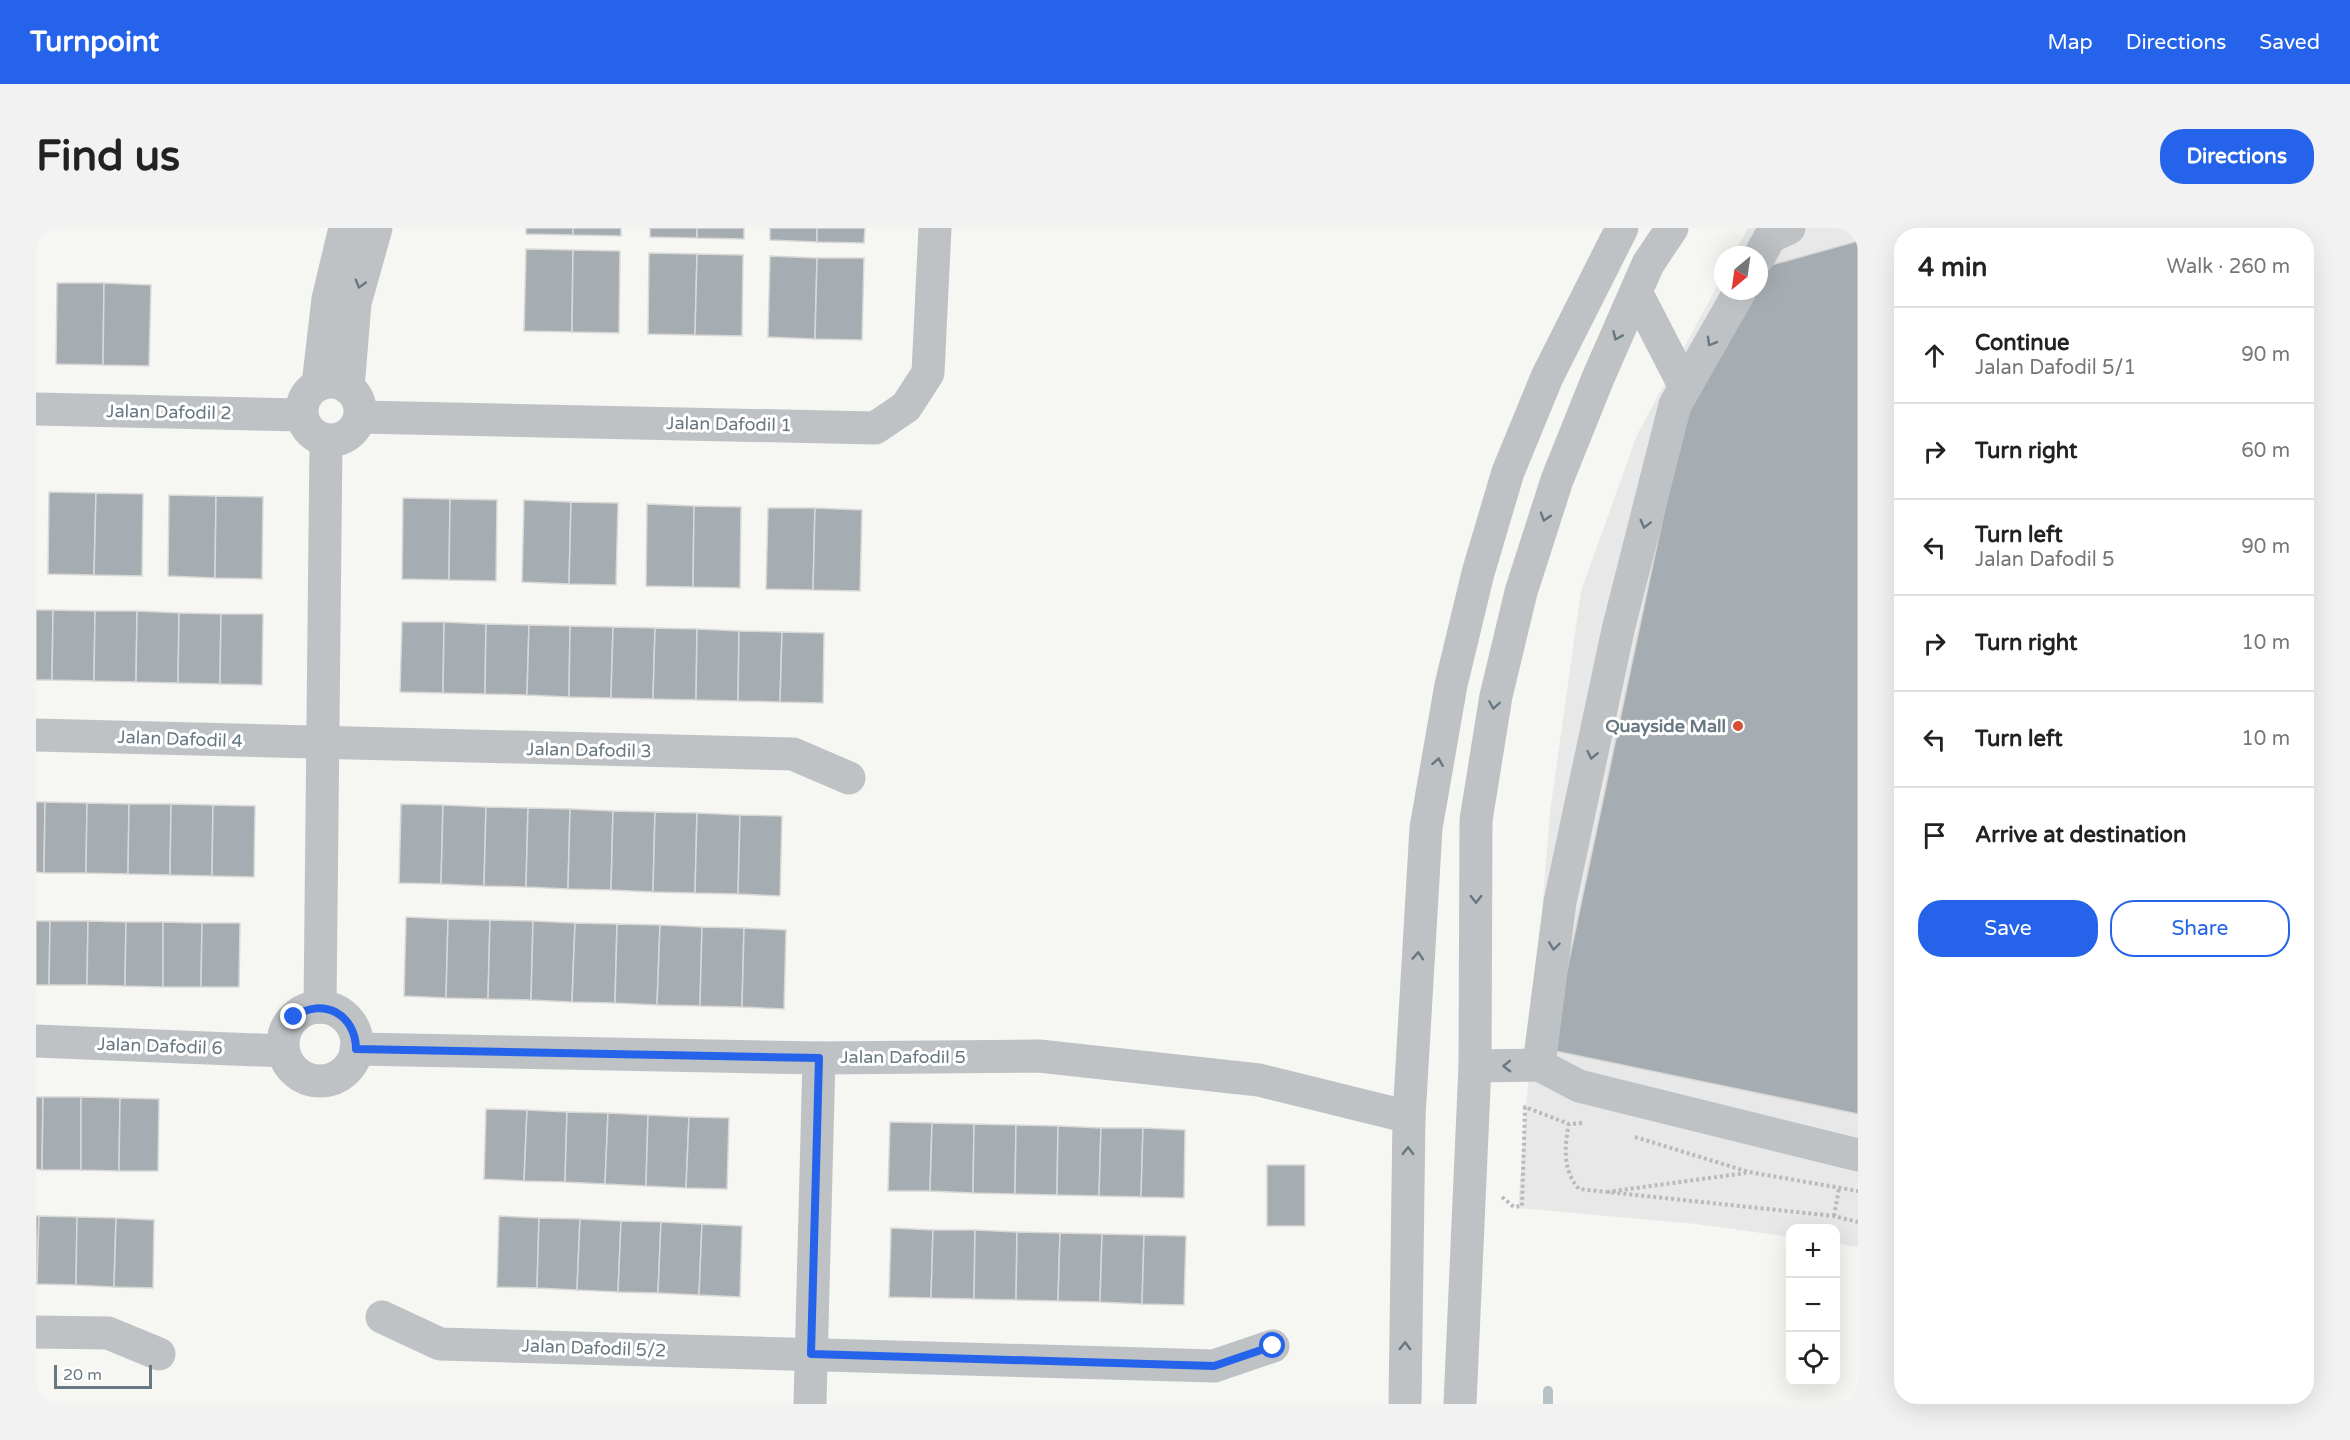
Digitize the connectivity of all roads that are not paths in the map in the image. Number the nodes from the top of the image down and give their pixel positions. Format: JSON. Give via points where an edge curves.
{"nodes":[{"id":1,"x":345,"y":228,"type":"edge"},
{"id":2,"x":376,"y":228,"type":"edge"},
{"id":3,"x":935,"y":228,"type":"edge"},
{"id":4,"x":1622,"y":228,"type":"edge"},
{"id":5,"x":1672,"y":228,"type":"edge"},
{"id":6,"x":1789,"y":228,"type":"edge"},
{"id":7,"x":1765,"y":246,"type":"edge"},
{"id":8,"x":1636,"y":292,"type":"junction"},
{"id":9,"x":1735,"y":300,"type":"edge"},
{"id":10,"x":1685,"y":387,"type":"junction"},
{"id":11,"x":342,"y":396,"type":"junction"},
{"id":12,"x":36,"y":409,"type":"edge"},
{"id":13,"x":302,"y":415,"type":"junction"},
{"id":14,"x":326,"y":440,"type":"junction"},
{"id":15,"x":36,"y":735,"type":"edge"},
{"id":16,"x":325,"y":744,"type":"junction"},
{"id":17,"x":849,"y":778,"type":"dead end"},
{"id":18,"x":320,"y":1008,"type":"junction"},
{"id":19,"x":36,"y":1041,"type":"edge"},
{"id":20,"x":356,"y":1049,"type":"junction"},
{"id":21,"x":283,"y":1051,"type":"junction"},
{"id":22,"x":819,"y":1058,"type":"junction"},
{"id":23,"x":1539,"y":1065,"type":"junction"},
{"id":24,"x":1475,"y":1066,"type":"junction"},
{"id":25,"x":1408,"y":1117,"type":"junction"},
{"id":26,"x":1858,"y":1155,"type":"edge"},
{"id":27,"x":382,"y":1317,"type":"dead end"},
{"id":28,"x":36,"y":1332,"type":"edge"},
{"id":29,"x":1273,"y":1346,"type":"dead end"},
{"id":30,"x":159,"y":1354,"type":"dead end"},
{"id":31,"x":811,"y":1354,"type":"junction"},
{"id":32,"x":810,"y":1404,"type":"edge"},
{"id":33,"x":1405,"y":1404,"type":"edge"},
{"id":34,"x":1460,"y":1404,"type":"edge"}],
"edges":[{"from":1,"to":11,"type":"street","via":[[328,299]]},
{"from":2,"to":11,"type":"street","one_way":true,"via":[[355,303]]},
{"from":3,"to":11,"type":"street","name":"Jalan Dafodil 1","via":[[928,373],[906,407],[875,428]]},
{"from":25,"to":4,"type":"street","one_way":true,"via":[[1426,828],[1451,686],[1478,573],[1508,472],[1546,377]]},
{"from":5,"to":8,"type":"street","via":[[1648,264]]},
{"from":6,"to":7,"type":"street","via":[[1770,237]]},
{"from":8,"to":10,"type":"street"},
{"from":8,"to":24,"type":"street","one_way":true,"via":[[1557,480],[1521,592],[1496,696],[1476,820]]},
{"from":9,"to":10,"type":"street","one_way":true},
{"from":10,"to":23,"type":"street","one_way":true,"via":[[1675,405],[1618,630],[1560,902]]},
{"from":11,"to":13,"type":"street","via":[[308,392]]},
{"from":11,"to":14,"type":"street","via":[[351,432]]},
{"from":12,"to":13,"type":"street","name":"Jalan Dafodil 2"},
{"from":13,"to":14,"type":"street","via":[[310,431]]},
{"from":14,"to":16,"type":"street"},
{"from":15,"to":16,"type":"street","name":"Jalan Dafodil 4"},
{"from":16,"to":17,"type":"street","name":"Jalan Dafodil 3","via":[[793,754]]},
{"from":16,"to":18,"type":"street"},
{"from":18,"to":20,"type":"street","via":[[344,1017],[354,1032]]},
{"from":18,"to":21,"type":"street","via":[[310,1008],[294,1017],[284,1033]]},
{"from":19,"to":21,"type":"street","name":"Jalan Dafodil 6"},
{"from":20,"to":21,"type":"street","via":[[348,1068],[320,1081],[310,1080],[292,1069]]},
{"from":20,"to":22,"type":"street","name":"Jalan Dafodil 5"},
{"from":22,"to":25,"type":"street","name":"Jalan Dafodil 5","via":[[1039,1056],[1259,1080]]},
{"from":22,"to":31,"type":"street"},
{"from":23,"to":24,"type":"street","one_way":true},
{"from":23,"to":26,"type":"street","via":[[1579,1086]]},
{"from":24,"to":34,"type":"street"},
{"from":33,"to":25,"type":"street","one_way":true},
{"from":27,"to":31,"type":"street","name":"Jalan Dafodil 5/2","via":[[440,1344]]},
{"from":28,"to":30,"type":"street","via":[[108,1333]]},
{"from":29,"to":31,"type":"street","name":"Jalan Dafodil 5/2","via":[[1214,1366]]},
{"from":31,"to":32,"type":"street"}]}
